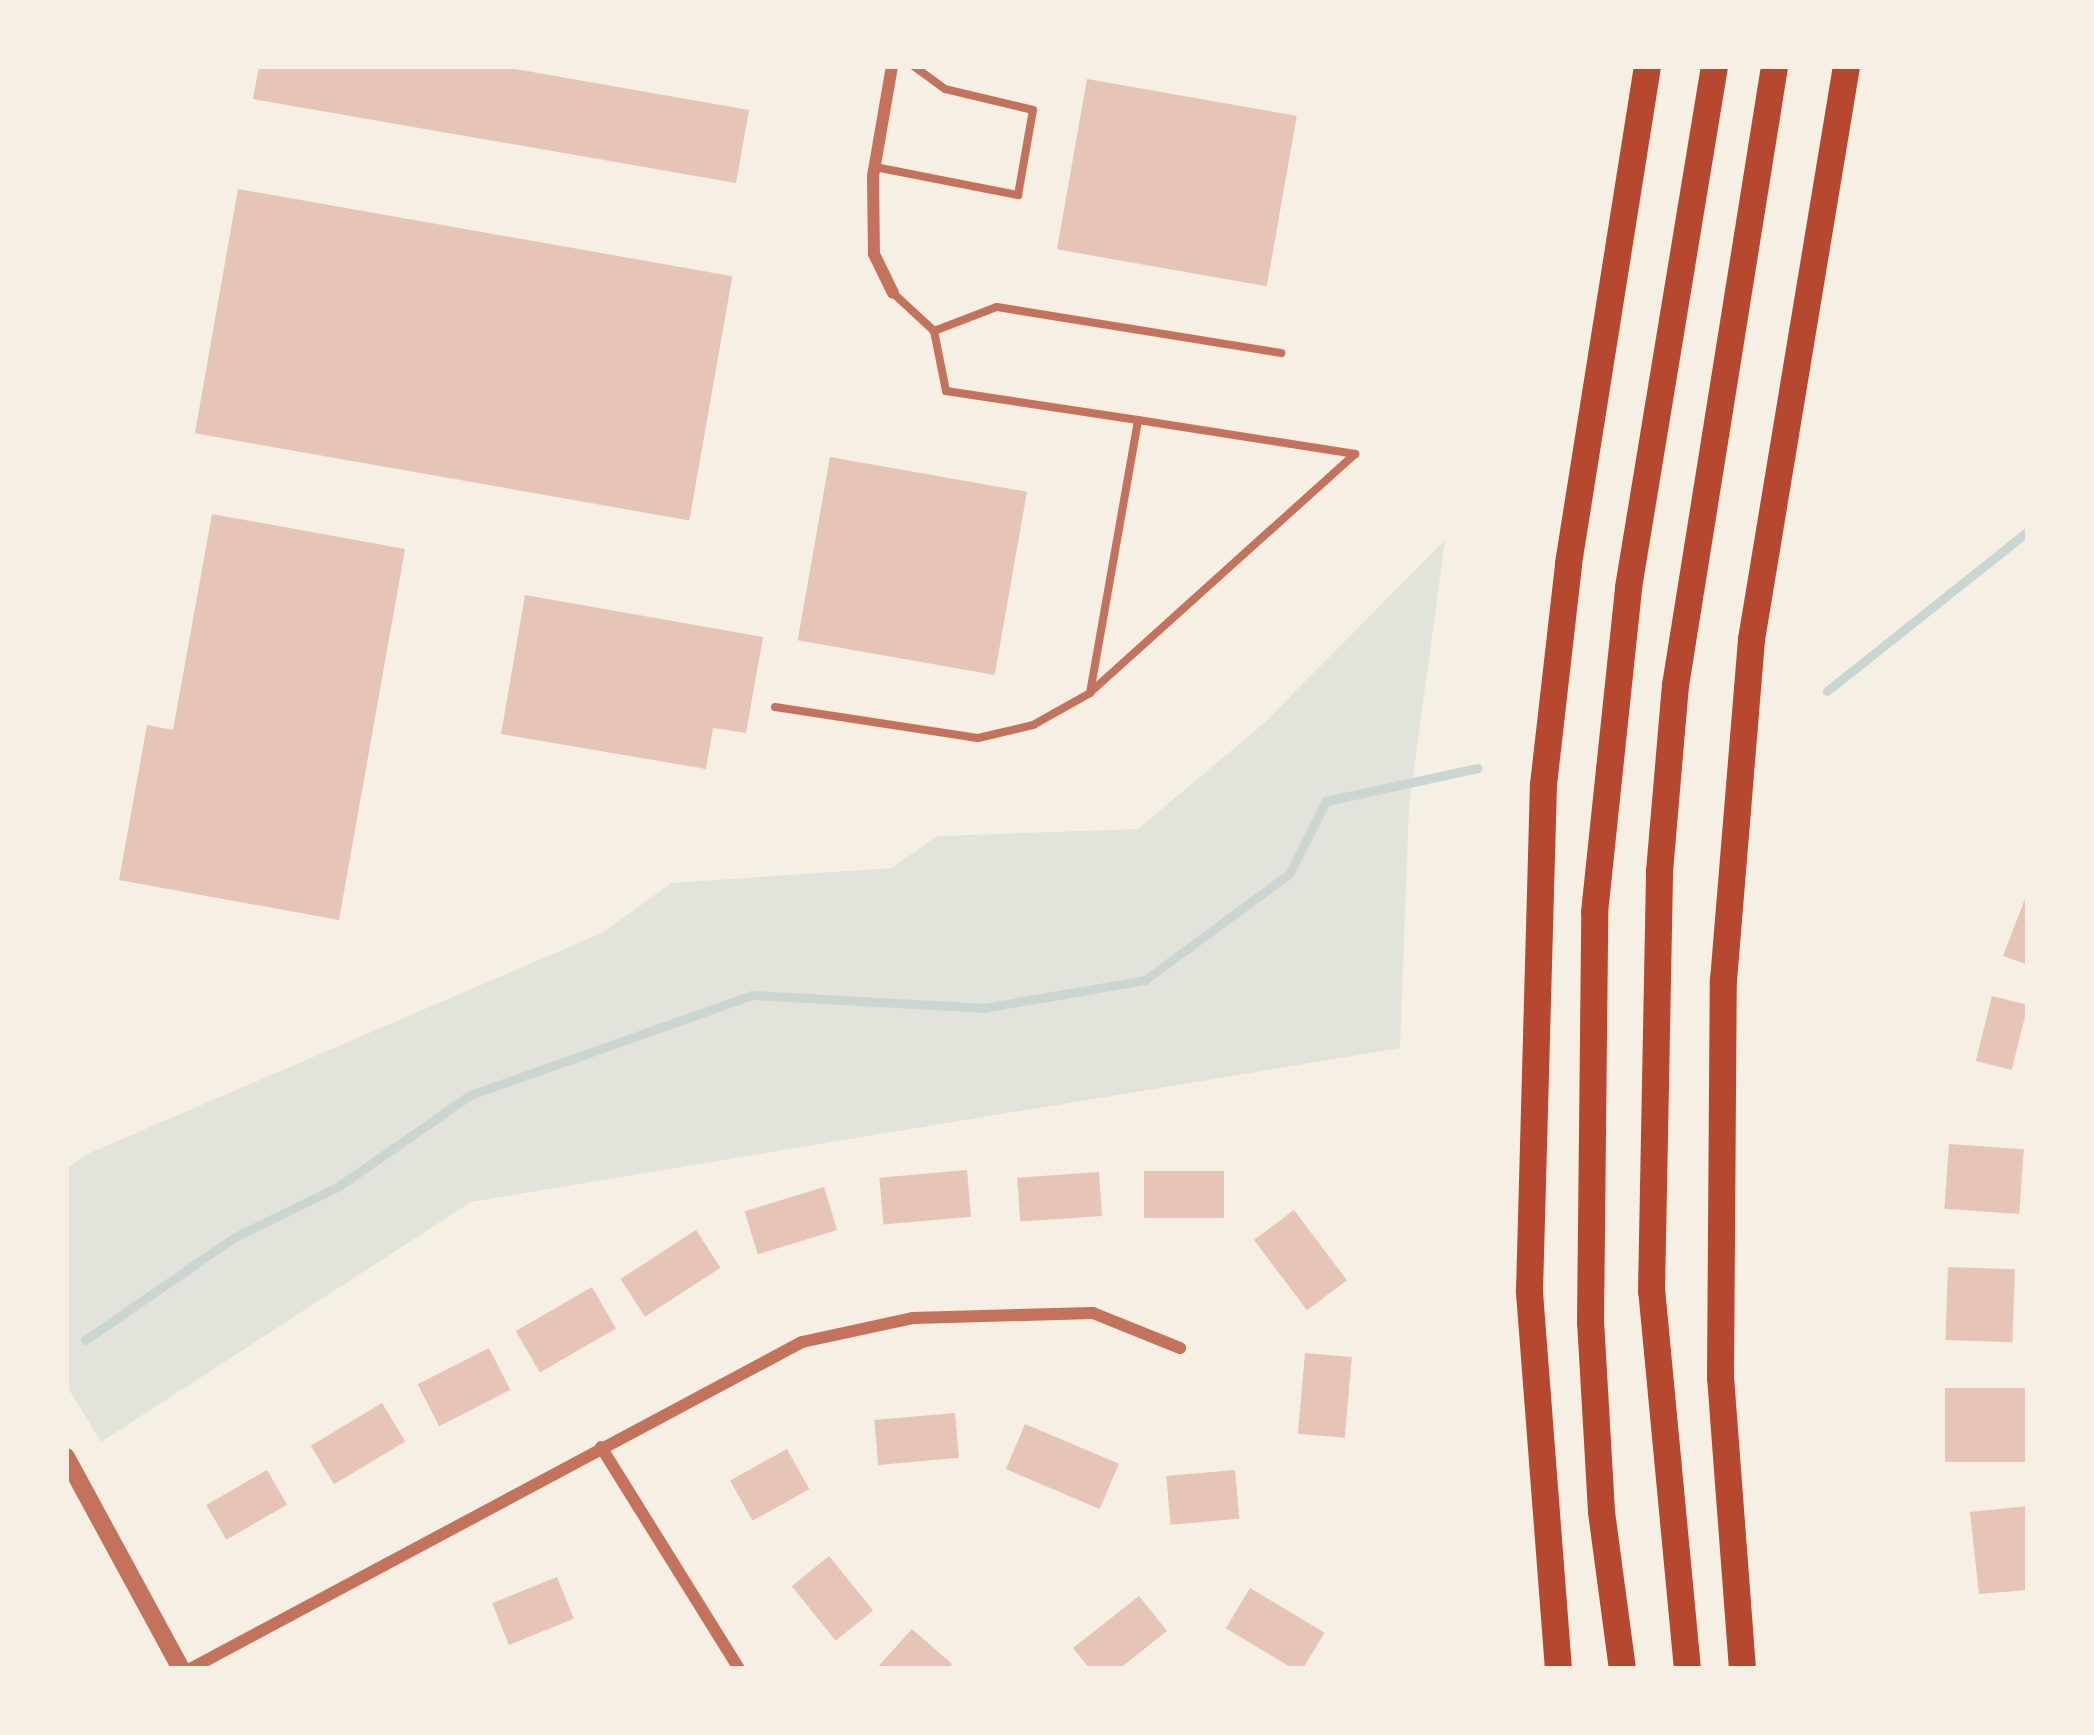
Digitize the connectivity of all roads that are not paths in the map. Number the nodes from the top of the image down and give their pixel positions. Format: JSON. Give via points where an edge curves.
{"nodes":[{"id":1,"x":892,"y":66,"type":"edge"},
{"id":2,"x":914,"y":66,"type":"edge"},
{"id":3,"x":1647,"y":66,"type":"edge"},
{"id":4,"x":1714,"y":66,"type":"edge"},
{"id":5,"x":1774,"y":66,"type":"edge"},
{"id":6,"x":1846,"y":66,"type":"edge"},
{"id":7,"x":875,"y":166,"type":"junction"},
{"id":8,"x":893,"y":293,"type":"joint"},
{"id":9,"x":934,"y":332,"type":"junction"},
{"id":10,"x":1281,"y":353,"type":"dead end"},
{"id":11,"x":1138,"y":420,"type":"junction"},
{"id":12,"x":1090,"y":693,"type":"junction"},
{"id":13,"x":775,"y":706,"type":"dead end"},
{"id":14,"x":1180,"y":1348,"type":"dead end"},
{"id":15,"x":601,"y":1447,"type":"junction"},
{"id":16,"x":66,"y":1457,"type":"edge"},
{"id":17,"x":181,"y":1669,"type":"edge"},
{"id":18,"x":190,"y":1669,"type":"edge"},
{"id":19,"x":739,"y":1669,"type":"edge"},
{"id":20,"x":1558,"y":1669,"type":"edge"},
{"id":21,"x":1622,"y":1669,"type":"edge"},
{"id":22,"x":1687,"y":1669,"type":"edge"},
{"id":23,"x":1742,"y":1669,"type":"edge"}],
"edges":[{"from":1,"to":7,"type":"street"},
{"from":2,"to":7,"type":"lane","via":[[945,89],[1033,110],[1018,195]]},
{"from":3,"to":20,"type":"highway","via":[[1568,562],[1540,832],[1529,1290]]},
{"from":4,"to":21,"type":"highway","via":[[1628,586],[1594,912],[1590,1322],[1601,1511]]},
{"from":5,"to":22,"type":"highway","via":[[1675,685],[1659,871],[1648,1102],[1651,1291]]},
{"from":6,"to":23,"type":"highway","via":[[1751,639],[1723,980],[1720,1377]]},
{"from":7,"to":8,"type":"street","via":[[874,254]]},
{"from":8,"to":9,"type":"lane"},
{"from":9,"to":10,"type":"lane","via":[[998,307]]},
{"from":9,"to":11,"type":"lane","via":[[946,391]]},
{"from":11,"to":12,"type":"lane"},
{"from":11,"to":12,"type":"lane","via":[[1354,454]]},
{"from":12,"to":13,"type":"lane","via":[[1033,725],[978,738]]},
{"from":14,"to":15,"type":"street","via":[[1093,1313],[871,1324],[757,1363]]},
{"from":15,"to":18,"type":"street"},
{"from":15,"to":19,"type":"street"},
{"from":16,"to":17,"type":"street"}]}
